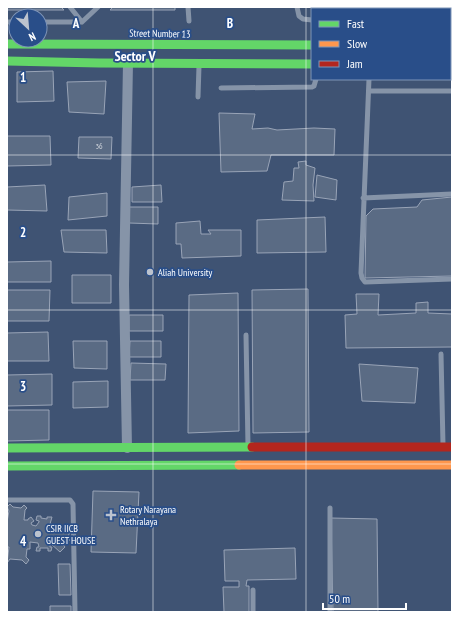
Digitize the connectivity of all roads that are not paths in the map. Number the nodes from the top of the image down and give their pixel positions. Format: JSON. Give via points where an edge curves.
{"nodes":[{"id":1,"x":70,"y":7,"type":"edge"},
{"id":2,"x":98,"y":7,"type":"edge"},
{"id":3,"x":188,"y":7,"type":"edge"},
{"id":4,"x":297,"y":7,"type":"edge"},
{"id":5,"x":311,"y":20,"type":"edge"},
{"id":6,"x":188,"y":21,"type":"dead end"},
{"id":7,"x":48,"y":22,"type":"edge"},
{"id":8,"x":82,"y":22,"type":"junction"},
{"id":9,"x":7,"y":44,"type":"edge"},
{"id":10,"x":311,"y":45,"type":"edge"},
{"id":11,"x":99,"y":54,"type":"junction"},
{"id":12,"x":7,"y":61,"type":"edge"},
{"id":13,"x":128,"y":63,"type":"junction"},
{"id":14,"x":199,"y":64,"type":"junction"},
{"id":15,"x":311,"y":64,"type":"edge"},
{"id":16,"x":316,"y":80,"type":"edge"},
{"id":17,"x":369,"y":80,"type":"edge"},
{"id":18,"x":221,"y":88,"type":"dead end"},
{"id":19,"x":368,"y":91,"type":"junction"},
{"id":20,"x":452,"y":91,"type":"edge"},
{"id":21,"x":198,"y":97,"type":"dead end"},
{"id":22,"x":452,"y":194,"type":"edge"},
{"id":23,"x":363,"y":198,"type":"junction"},
{"id":24,"x":452,"y":279,"type":"edge"},
{"id":25,"x":246,"y":334,"type":"dead end"},
{"id":26,"x":441,"y":354,"type":"dead end"},
{"id":27,"x":248,"y":447,"type":"junction"},
{"id":28,"x":448,"y":447,"type":"edge"},
{"id":29,"x":7,"y":448,"type":"edge"},
{"id":30,"x":126,"y":448,"type":"junction"},
{"id":31,"x":163,"y":448,"type":"junction"},
{"id":32,"x":452,"y":465,"type":"edge"},
{"id":33,"x":7,"y":466,"type":"edge"},
{"id":34,"x":161,"y":466,"type":"junction"},
{"id":35,"x":7,"y":500,"type":"edge"},
{"id":36,"x":330,"y":508,"type":"dead end"},
{"id":37,"x":253,"y":590,"type":"dead end"},
{"id":38,"x":75,"y":612,"type":"edge"},
{"id":39,"x":253,"y":612,"type":"edge"},
{"id":40,"x":330,"y":612,"type":"edge"}],
"edges":[{"from":1,"to":8,"type":"lane"},
{"from":2,"to":8,"type":"lane"},
{"from":3,"to":6,"type":"lane"},
{"from":4,"to":5,"type":"lane","via":[[299,16]]},
{"from":7,"to":8,"type":"lane"},
{"from":9,"to":11,"type":"street","name":"Street Number 13"},
{"from":10,"to":11,"type":"street","name":"Street Number 13","via":[[116,43]]},
{"from":11,"to":12,"type":"street","name":"Street Number 13"},
{"from":11,"to":13,"type":"street","name":"Street Number 13"},
{"from":13,"to":14,"type":"street","name":"Street Number 13"},
{"from":13,"to":30,"type":"street","via":[[124,278]]},
{"from":14,"to":15,"type":"street","name":"Street Number 13"},
{"from":14,"to":21,"type":"lane"},
{"from":16,"to":18,"type":"lane","via":[[312,87]]},
{"from":17,"to":19,"type":"lane"},
{"from":19,"to":20,"type":"lane"},
{"from":19,"to":23,"type":"lane"},
{"from":22,"to":23,"type":"lane"},
{"from":23,"to":24,"type":"lane","via":[[360,273],[365,282]]},
{"from":25,"to":27,"type":"lane"},
{"from":26,"to":28,"type":"lane"},
{"from":27,"to":28,"type":"street"},
{"from":27,"to":31,"type":"street"},
{"from":29,"to":30,"type":"street"},
{"from":30,"to":31,"type":"street"},
{"from":31,"to":34,"type":"street"},
{"from":32,"to":34,"type":"street"},
{"from":33,"to":34,"type":"street"},
{"from":35,"to":38,"type":"lane","via":[[72,502]]},
{"from":36,"to":40,"type":"lane"},
{"from":37,"to":39,"type":"lane"}]}
